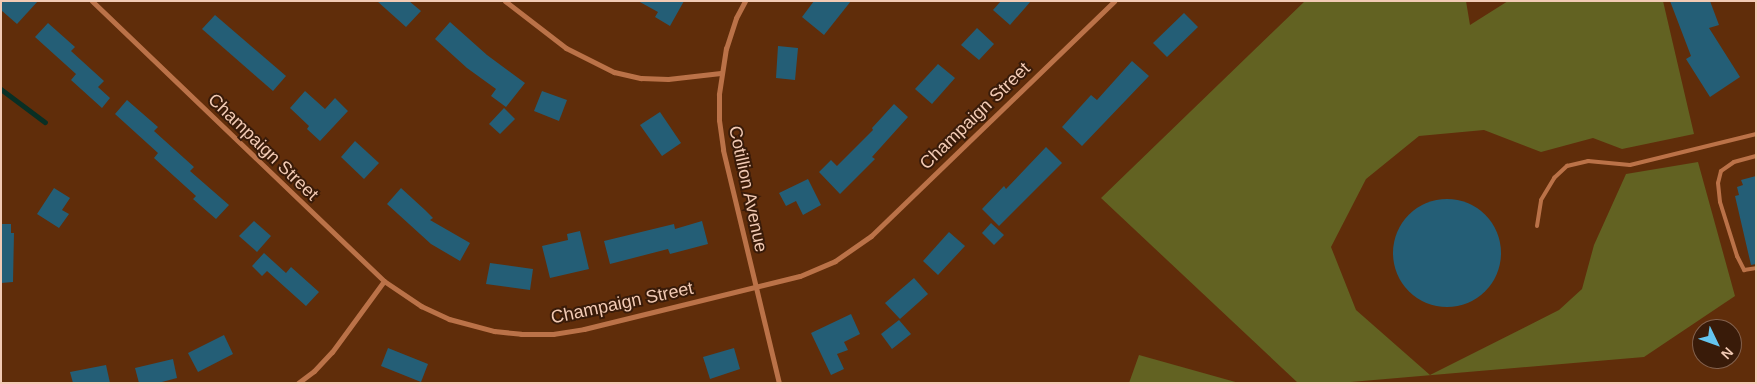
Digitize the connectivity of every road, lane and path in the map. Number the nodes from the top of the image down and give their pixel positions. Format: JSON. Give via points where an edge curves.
{"nodes":[{"id":1,"x":92,"y":1,"type":"edge"},
{"id":2,"x":505,"y":1,"type":"edge"},
{"id":3,"x":745,"y":1,"type":"edge"},
{"id":4,"x":1114,"y":1,"type":"edge"},
{"id":5,"x":721,"y":73,"type":"junction"},
{"id":6,"x":1756,"y":134,"type":"edge"},
{"id":7,"x":1756,"y":156,"type":"edge"},
{"id":8,"x":1537,"y":226,"type":"dead end"},
{"id":9,"x":1756,"y":268,"type":"edge"},
{"id":10,"x":384,"y":282,"type":"junction"},
{"id":11,"x":756,"y":287,"type":"junction"},
{"id":12,"x":298,"y":383,"type":"edge"},
{"id":13,"x":779,"y":383,"type":"edge"}],
"edges":[{"from":1,"to":10,"type":"street","name":"Champaign Street"},
{"from":2,"to":5,"type":"street","via":[[566,48],[602,68],[641,78],[668,79]]},
{"from":3,"to":5,"type":"street","name":"Cotillion Avenue","via":[[729,40]]},
{"from":4,"to":11,"type":"street","name":"Champaign Street","via":[[871,236],[848,254],[813,272]]},
{"from":5,"to":11,"type":"street","name":"Cotillion Avenue","via":[[719,120],[723,150]]},
{"from":6,"to":8,"type":"lane","via":[[1630,165],[1588,161],[1567,166],[1554,178],[1541,200]]},
{"from":7,"to":9,"type":"lane","via":[[1734,162],[1721,171],[1718,183],[1720,202],[1737,256],[1744,270]]},
{"from":10,"to":11,"type":"street","name":"Champaign Street","via":[[421,306],[449,319],[494,331],[521,334],[553,334],[584,329]]},
{"from":10,"to":12,"type":"street","via":[[332,352]]},
{"from":11,"to":13,"type":"street","name":"Cotillion Avenue"}]}
